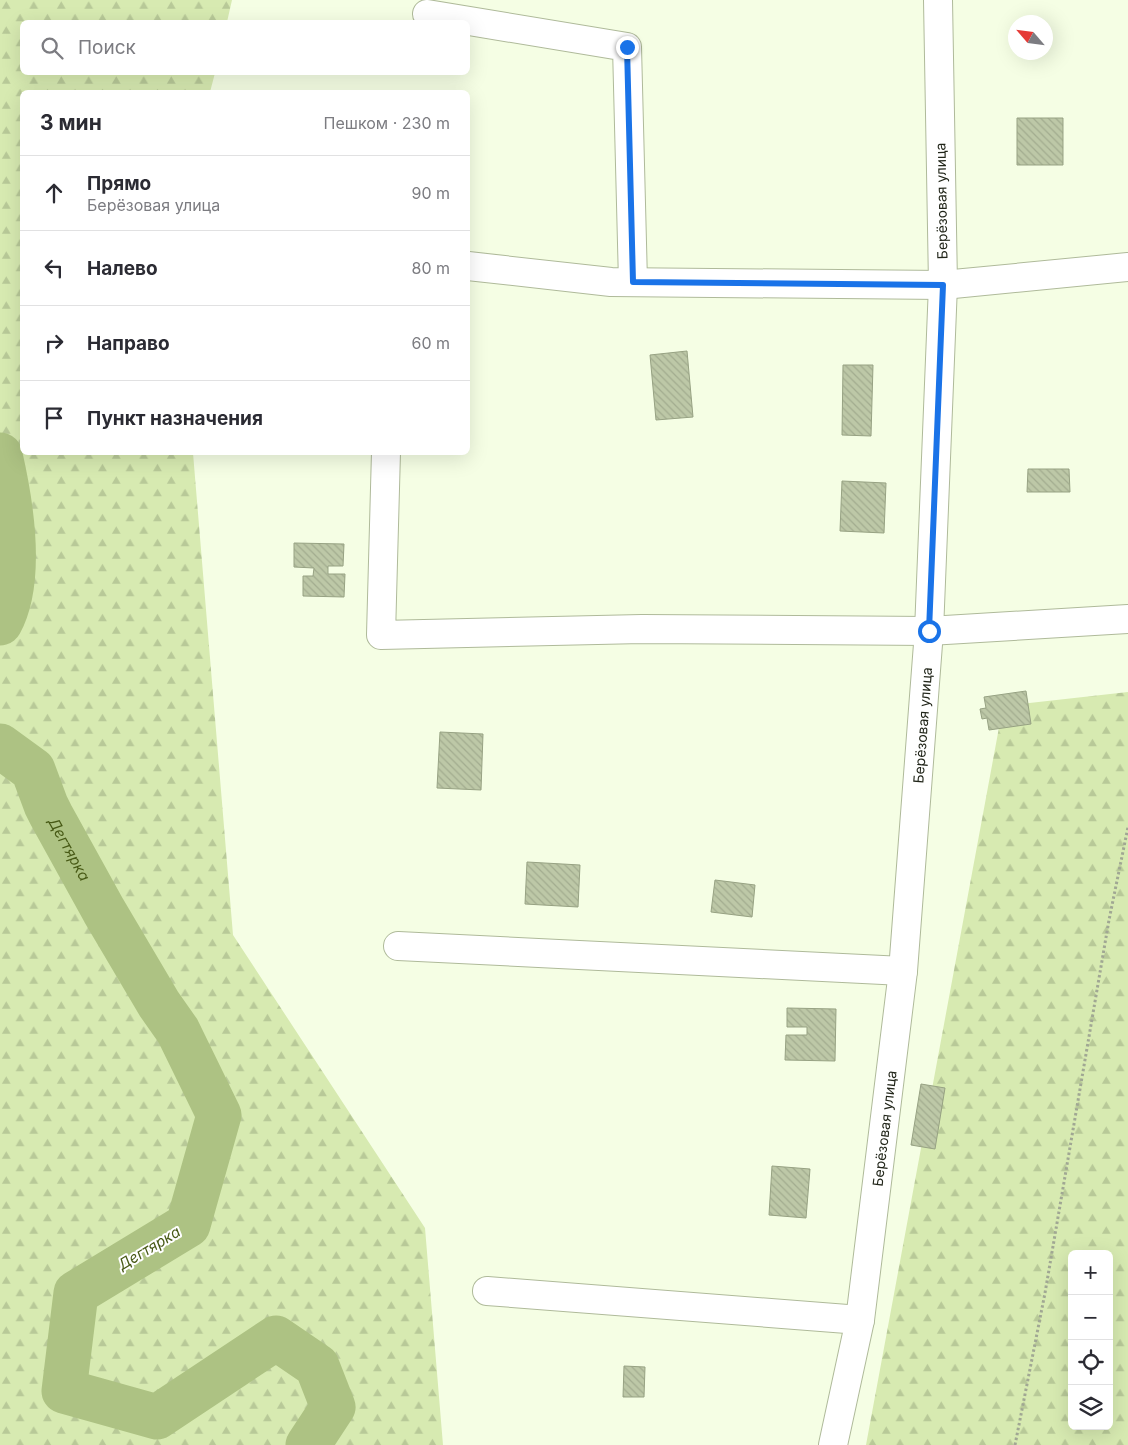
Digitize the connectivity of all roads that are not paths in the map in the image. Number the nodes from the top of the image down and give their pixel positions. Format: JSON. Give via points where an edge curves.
{"nodes":[{"id":1,"x":938,"y":0,"type":"edge"},
{"id":2,"x":428,"y":14,"type":"dead end"},
{"id":3,"x":464,"y":20,"type":"edge"},
{"id":4,"x":470,"y":21,"type":"edge"},
{"id":5,"x":470,"y":266,"type":"edge"},
{"id":6,"x":1128,"y":267,"type":"edge"},
{"id":7,"x":633,"y":282,"type":"junction"},
{"id":8,"x":943,"y":285,"type":"junction"},
{"id":9,"x":386,"y":455,"type":"edge"},
{"id":10,"x":1128,"y":619,"type":"edge"},
{"id":11,"x":929,"y":631,"type":"junction"},
{"id":12,"x":398,"y":946,"type":"dead end"},
{"id":13,"x":903,"y":971,"type":"junction"},
{"id":14,"x":487,"y":1290,"type":"dead end"},
{"id":15,"x":860,"y":1320,"type":"junction"},
{"id":16,"x":833,"y":1445,"type":"edge"}],
"edges":[{"from":1,"to":8,"type":"street","name":"Берёзовая улица"},
{"from":2,"to":3,"type":"street"},
{"from":4,"to":7,"type":"street","via":[[627,47]]},
{"from":5,"to":7,"type":"street"},
{"from":6,"to":8,"type":"street"},
{"from":7,"to":8,"type":"street"},
{"from":8,"to":11,"type":"street","name":"Берёзовая улица"},
{"from":9,"to":11,"type":"street","via":[[381,635],[642,628]]},
{"from":10,"to":11,"type":"street"},
{"from":11,"to":13,"type":"street","name":"Берёзовая улица"},
{"from":12,"to":13,"type":"street"},
{"from":13,"to":15,"type":"street","name":"Берёзовая улица"},
{"from":14,"to":15,"type":"street"},
{"from":15,"to":16,"type":"street","name":"Берёзовая улица"}]}
